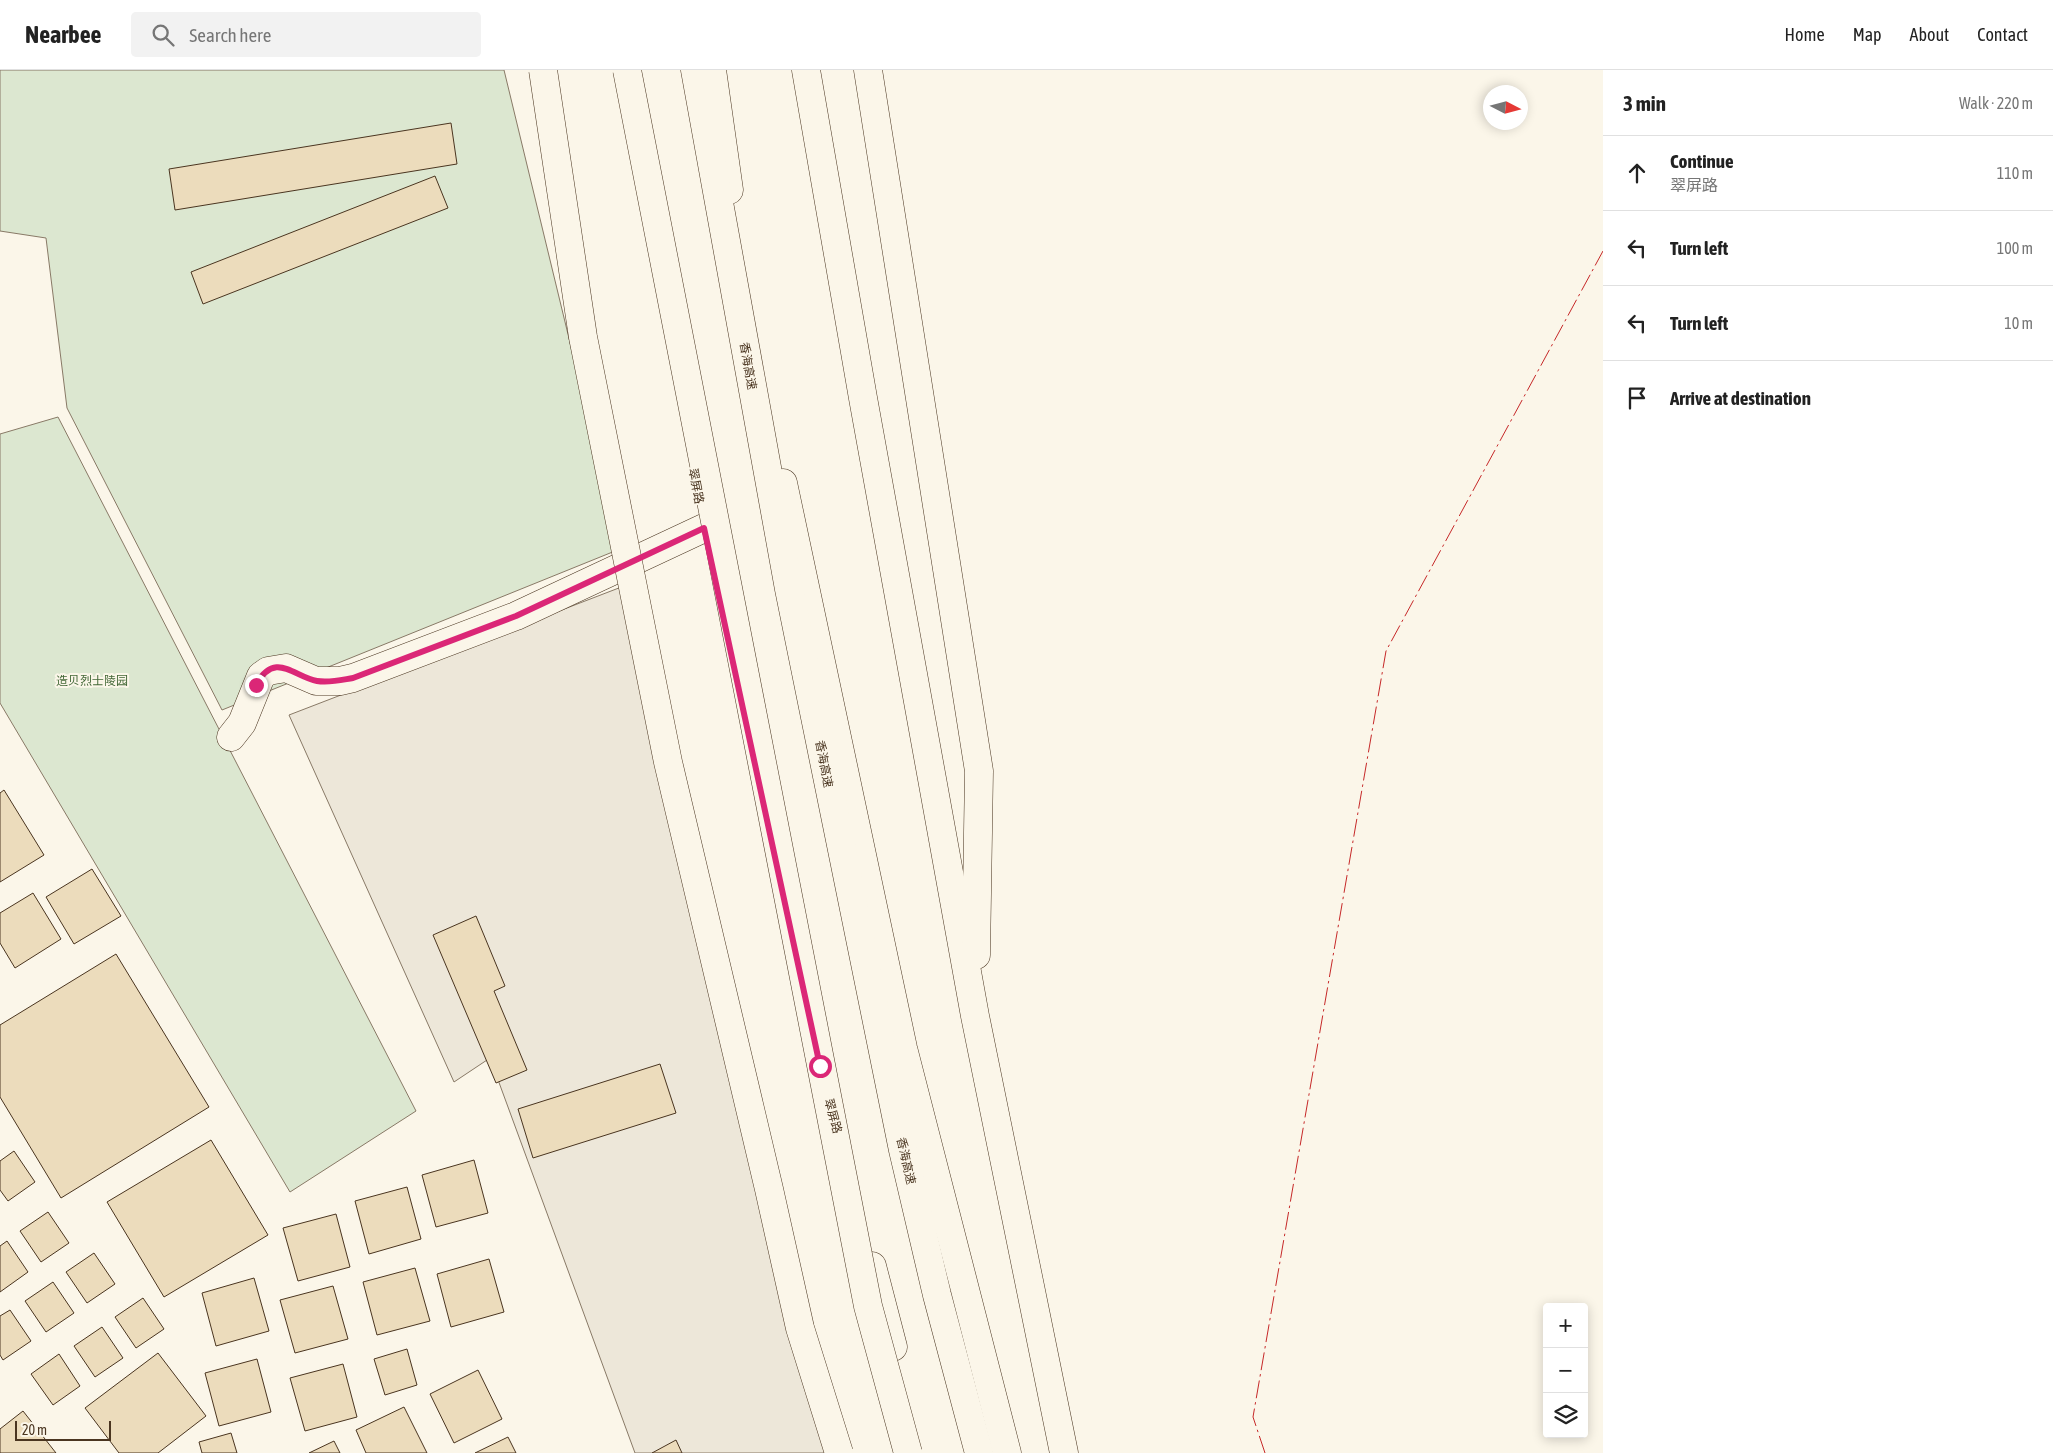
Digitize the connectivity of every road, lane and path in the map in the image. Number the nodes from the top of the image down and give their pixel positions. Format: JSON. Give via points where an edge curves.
{"nodes":[{"id":1,"x":543,"y":70,"type":"edge"},
{"id":2,"x":618,"y":70,"type":"edge"},
{"id":3,"x":627,"y":70,"type":"edge"},
{"id":4,"x":695,"y":70,"type":"edge"},
{"id":5,"x":712,"y":70,"type":"edge"},
{"id":6,"x":806,"y":70,"type":"edge"},
{"id":7,"x":868,"y":70,"type":"edge"},
{"id":8,"x":704,"y":528,"type":"junction"},
{"id":9,"x":231,"y":737,"type":"dead end"},
{"id":10,"x":974,"y":1016,"type":"junction"},
{"id":11,"x":840,"y":1453,"type":"edge"},
{"id":12,"x":908,"y":1453,"type":"edge"},
{"id":13,"x":920,"y":1453,"type":"edge"},
{"id":14,"x":980,"y":1453,"type":"edge"},
{"id":15,"x":1007,"y":1453,"type":"edge"},
{"id":16,"x":1064,"y":1453,"type":"edge"}],
"edges":[{"from":1,"to":11,"type":"main road","bridge":true,"via":[[583,337],[668,762],[800,1328]]},
{"from":2,"to":8,"type":"main road","name":"翠屏路"},
{"from":3,"to":12,"type":"main road","bridge":true,"via":[[868,1306]]},
{"from":4,"to":14,"type":"main road","name":"香海高速","via":[[789,588],[899,1130],[937,1294]]},
{"from":5,"to":15,"type":"main road","via":[[751,335],[894,1009]]},
{"from":6,"to":10,"type":"main road"},
{"from":7,"to":10,"type":"main road","via":[[980,771]]},
{"from":8,"to":9,"type":"main road","via":[[516,616],[353,678],[316,681],[286,668],[268,671],[261,676],[242,723]]},
{"from":8,"to":13,"type":"main road","name":"翠屏路","via":[[820,1066]]},
{"from":10,"to":16,"type":"main road"}]}
